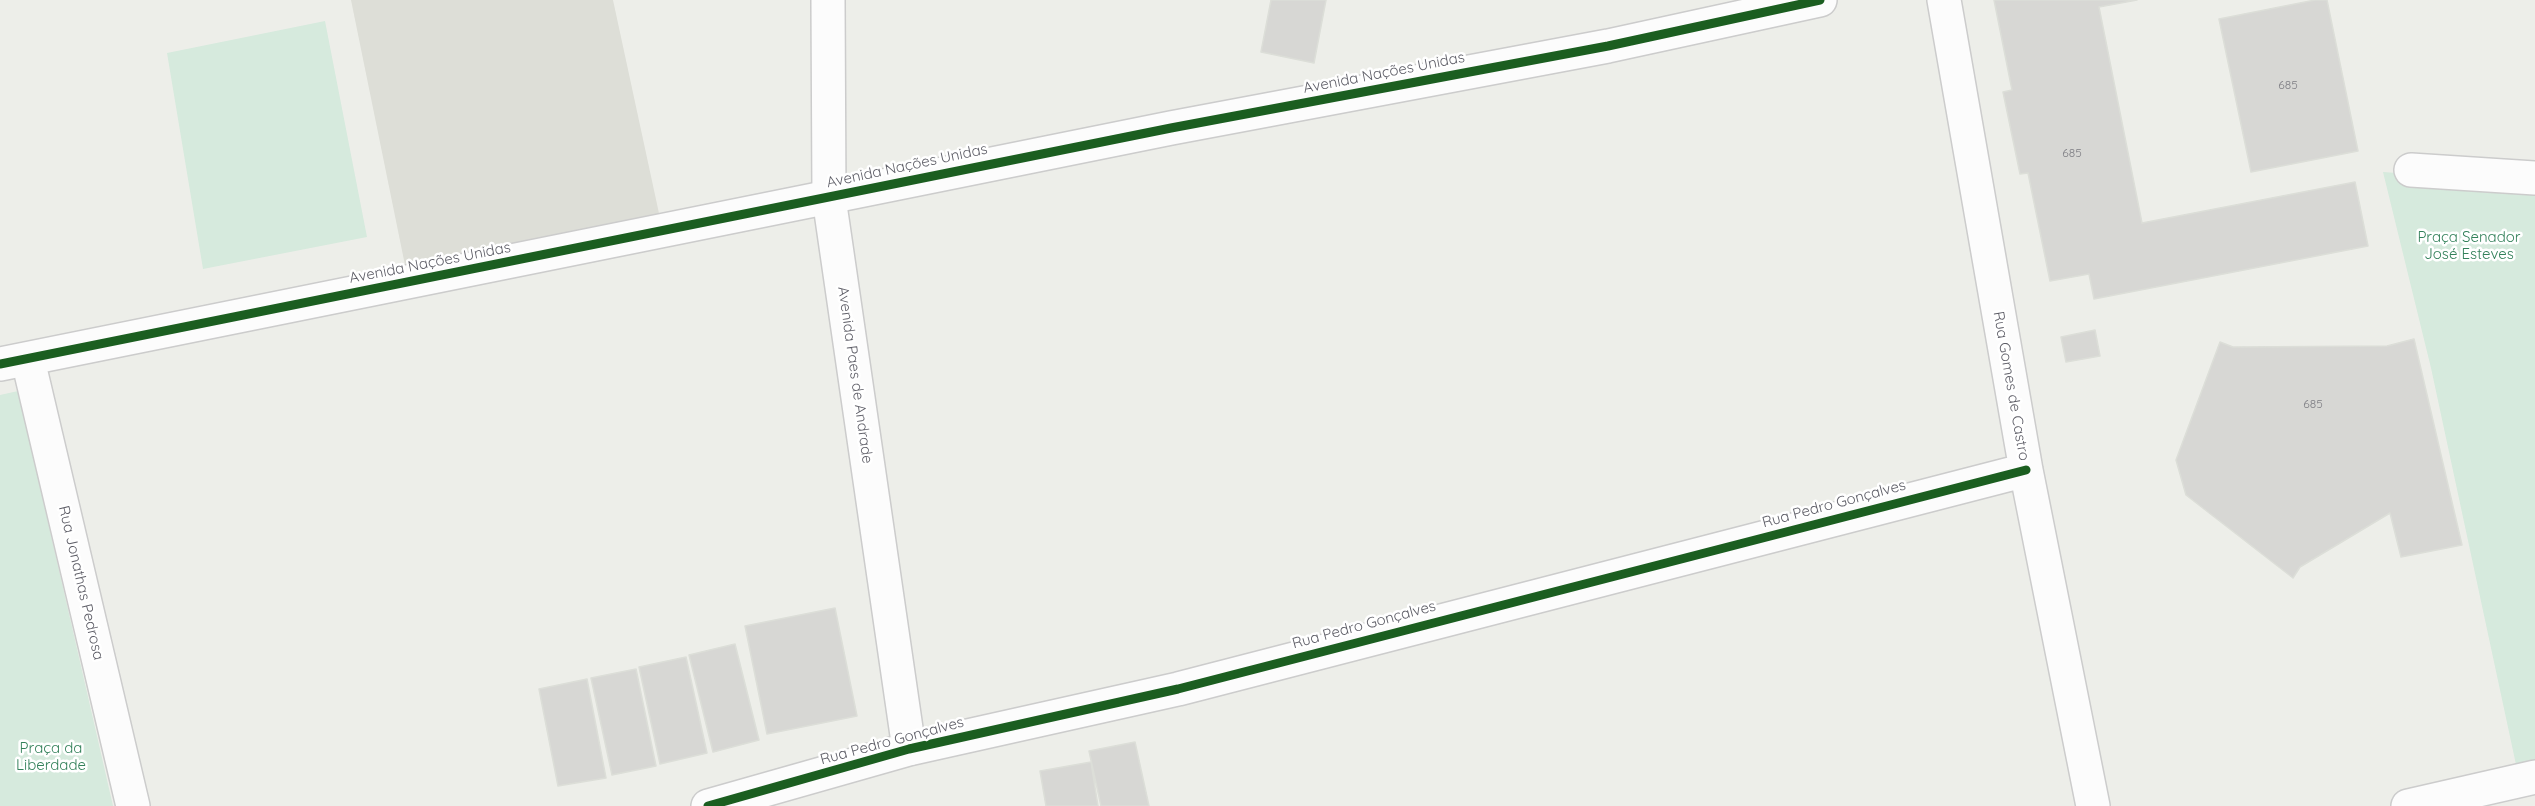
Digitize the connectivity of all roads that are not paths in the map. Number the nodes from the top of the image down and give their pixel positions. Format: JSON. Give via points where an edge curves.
{"nodes":[{"id":1,"x":828,"y":0,"type":"edge"},
{"id":2,"x":1820,"y":0,"type":"edge"},
{"id":3,"x":1944,"y":0,"type":"edge"},
{"id":4,"x":2411,"y":170,"type":"dead end"},
{"id":5,"x":2535,"y":178,"type":"edge"},
{"id":6,"x":829,"y":198,"type":"junction"},
{"id":7,"x":14,"y":362,"type":"edge"},
{"id":8,"x":2026,"y":470,"type":"junction"},
{"id":9,"x":909,"y":749,"type":"junction"},
{"id":10,"x":2535,"y":777,"type":"edge"},
{"id":11,"x":789,"y":796,"type":"edge"},
{"id":12,"x":133,"y":806,"type":"edge"},
{"id":13,"x":708,"y":806,"type":"edge"},
{"id":14,"x":2093,"y":806,"type":"edge"},
{"id":15,"x":2408,"y":806,"type":"edge"}],
"edges":[{"from":1,"to":6,"type":"street","name":"Avenida Paes de Andrade"},
{"from":2,"to":6,"type":"street","name":"Avenida Nações Unidas","via":[[1608,46],[1171,128]]},
{"from":3,"to":8,"type":"street","name":"Rua Gomes de Castro"},
{"from":4,"to":5,"type":"street"},
{"from":6,"to":7,"type":"street","name":"Avenida Nações Unidas"},
{"from":6,"to":9,"type":"street","name":"Avenida Paes de Andrade"},
{"from":7,"to":12,"type":"street","name":"Rua Jonathas Pedrosa"},
{"from":8,"to":9,"type":"street","name":"Rua Pedro Gonçalves","via":[[1178,689]]},
{"from":8,"to":14,"type":"street","name":"Rua Gomes de Castro"},
{"from":9,"to":11,"type":"street","name":"Rua Pedro Gonçalves"},
{"from":10,"to":15,"type":"street"},
{"from":11,"to":13,"type":"street","name":"Rua Pedro Gonçalves"}]}
